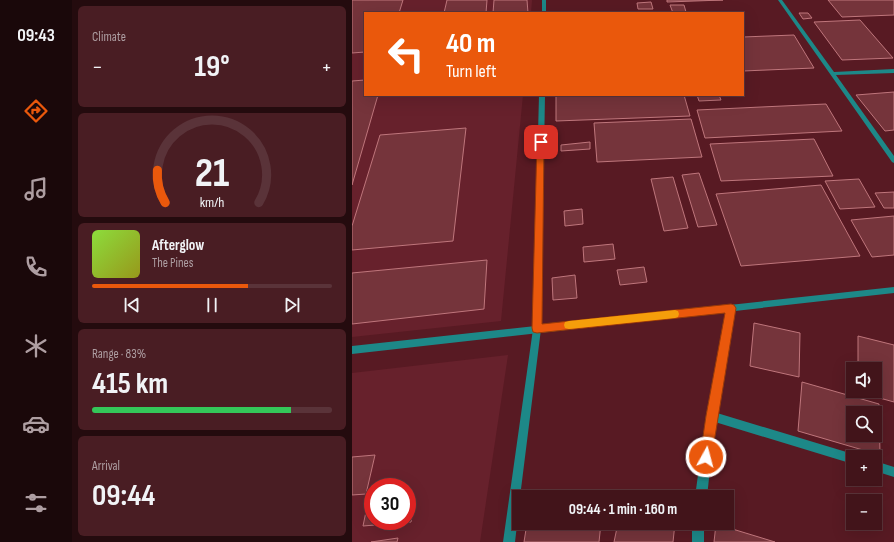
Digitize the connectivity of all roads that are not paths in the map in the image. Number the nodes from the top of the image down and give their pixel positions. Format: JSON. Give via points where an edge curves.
{"nodes":[{"id":1,"x":544,"y":0,"type":"edge"},
{"id":2,"x":780,"y":0,"type":"edge"},
{"id":3,"x":544,"y":12,"type":"edge"},
{"id":4,"x":894,"y":71,"type":"edge"},
{"id":5,"x":832,"y":74,"type":"junction"},
{"id":6,"x":542,"y":96,"type":"edge"},
{"id":7,"x":894,"y":161,"type":"edge"},
{"id":8,"x":894,"y":290,"type":"edge"},
{"id":9,"x":731,"y":308,"type":"junction"},
{"id":10,"x":537,"y":328,"type":"junction"},
{"id":11,"x":352,"y":350,"type":"edge"},
{"id":12,"x":712,"y":416,"type":"junction"},
{"id":13,"x":846,"y":457,"type":"edge"},
{"id":14,"x":882,"y":468,"type":"edge"},
{"id":15,"x":894,"y":472,"type":"edge"},
{"id":16,"x":702,"y":490,"type":"edge"},
{"id":17,"x":698,"y":530,"type":"edge"},
{"id":18,"x":509,"y":542,"type":"edge"},
{"id":19,"x":698,"y":542,"type":"edge"}],
"edges":[{"from":1,"to":3,"type":"street"},
{"from":2,"to":5,"type":"street"},
{"from":4,"to":5,"type":"street"},
{"from":5,"to":7,"type":"street"},
{"from":6,"to":10,"type":"street"},
{"from":8,"to":9,"type":"street"},
{"from":9,"to":10,"type":"street"},
{"from":9,"to":12,"type":"street"},
{"from":10,"to":11,"type":"street"},
{"from":10,"to":18,"type":"street"},
{"from":12,"to":13,"type":"street"},
{"from":12,"to":16,"type":"street"},
{"from":14,"to":15,"type":"street"},
{"from":17,"to":19,"type":"street"}]}
